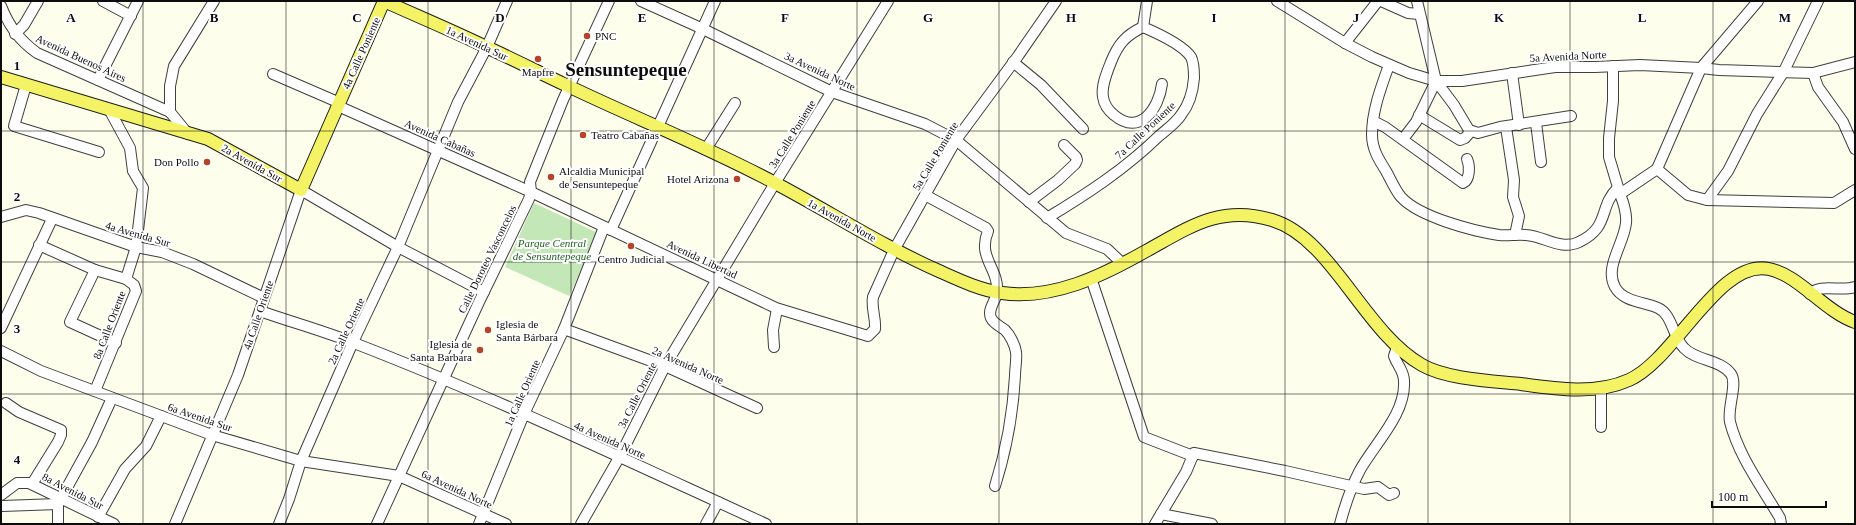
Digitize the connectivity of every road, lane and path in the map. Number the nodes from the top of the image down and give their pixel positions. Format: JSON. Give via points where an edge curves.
{"nodes":[{"id":1,"x":38,"y":1,"type":"edge"},
{"id":2,"x":104,"y":1,"type":"edge"},
{"id":3,"x":138,"y":1,"type":"edge"},
{"id":4,"x":214,"y":1,"type":"edge"},
{"id":5,"x":384,"y":1,"type":"edge"},
{"id":6,"x":507,"y":1,"type":"edge"},
{"id":7,"x":609,"y":1,"type":"edge"},
{"id":8,"x":641,"y":1,"type":"edge"},
{"id":9,"x":715,"y":1,"type":"edge"},
{"id":10,"x":888,"y":1,"type":"edge"},
{"id":11,"x":1056,"y":1,"type":"edge"},
{"id":12,"x":1147,"y":1,"type":"edge"},
{"id":13,"x":1277,"y":1,"type":"edge"},
{"id":14,"x":1379,"y":1,"type":"edge"},
{"id":15,"x":1417,"y":1,"type":"edge"},
{"id":16,"x":1758,"y":1,"type":"edge"},
{"id":17,"x":1818,"y":1,"type":"edge"},
{"id":18,"x":1,"y":6,"type":"edge"},
{"id":19,"x":1419,"y":14,"type":"junction"},
{"id":20,"x":131,"y":16,"type":"junction"},
{"id":21,"x":1143,"y":27,"type":"junction"},
{"id":22,"x":703,"y":29,"type":"junction"},
{"id":23,"x":15,"y":34,"type":"junction"},
{"id":24,"x":1345,"y":43,"type":"junction"},
{"id":25,"x":487,"y":47,"type":"junction"},
{"id":26,"x":1013,"y":62,"type":"junction"},
{"id":27,"x":1855,"y":62,"type":"edge"},
{"id":28,"x":1389,"y":65,"type":"junction"},
{"id":29,"x":1613,"y":66,"type":"junction"},
{"id":30,"x":1701,"y":68,"type":"junction"},
{"id":31,"x":1784,"y":71,"type":"junction"},
{"id":32,"x":1512,"y":73,"type":"junction"},
{"id":33,"x":1813,"y":73,"type":"junction"},
{"id":34,"x":273,"y":74,"type":"dead end"},
{"id":35,"x":1,"y":78,"type":"edge"},
{"id":36,"x":98,"y":80,"type":"junction"},
{"id":37,"x":1436,"y":81,"type":"junction"},
{"id":38,"x":1162,"y":84,"type":"dead end"},
{"id":39,"x":26,"y":85,"type":"junction"},
{"id":40,"x":569,"y":87,"type":"junction"},
{"id":41,"x":832,"y":92,"type":"junction"},
{"id":42,"x":735,"y":103,"type":"dead end"},
{"id":43,"x":339,"y":104,"type":"junction"},
{"id":44,"x":110,"y":111,"type":"junction"},
{"id":45,"x":170,"y":112,"type":"junction"},
{"id":46,"x":1419,"y":115,"type":"junction"},
{"id":47,"x":1571,"y":116,"type":"dead end"},
{"id":48,"x":1373,"y":121,"type":"junction"},
{"id":49,"x":1536,"y":122,"type":"junction"},
{"id":50,"x":1519,"y":125,"type":"junction"},
{"id":51,"x":658,"y":126,"type":"junction"},
{"id":52,"x":1506,"y":127,"type":"junction"},
{"id":53,"x":1082,"y":130,"type":"dead end"},
{"id":54,"x":1471,"y":131,"type":"junction"},
{"id":55,"x":188,"y":134,"type":"junction"},
{"id":56,"x":1403,"y":139,"type":"junction"},
{"id":57,"x":956,"y":140,"type":"junction"},
{"id":58,"x":1064,"y":145,"type":"dead end"},
{"id":59,"x":438,"y":149,"type":"junction"},
{"id":60,"x":706,"y":149,"type":"junction"},
{"id":61,"x":1855,"y":150,"type":"edge"},
{"id":62,"x":99,"y":152,"type":"dead end"},
{"id":63,"x":1467,"y":159,"type":"dead end"},
{"id":64,"x":1540,"y":162,"type":"dead end"},
{"id":65,"x":1657,"y":169,"type":"junction"},
{"id":66,"x":775,"y":183,"type":"junction"},
{"id":67,"x":301,"y":190,"type":"junction"},
{"id":68,"x":1855,"y":190,"type":"edge"},
{"id":69,"x":1619,"y":191,"type":"junction"},
{"id":70,"x":531,"y":192,"type":"junction"},
{"id":71,"x":925,"y":195,"type":"junction"},
{"id":72,"x":1707,"y":200,"type":"junction"},
{"id":73,"x":1029,"y":202,"type":"junction"},
{"id":74,"x":3,"y":218,"type":"edge"},
{"id":75,"x":1047,"y":218,"type":"junction"},
{"id":76,"x":52,"y":219,"type":"junction"},
{"id":77,"x":608,"y":228,"type":"junction"},
{"id":78,"x":1515,"y":235,"type":"junction"},
{"id":79,"x":39,"y":245,"type":"junction"},
{"id":80,"x":398,"y":247,"type":"junction"},
{"id":81,"x":136,"y":248,"type":"junction"},
{"id":82,"x":894,"y":250,"type":"junction"},
{"id":83,"x":1123,"y":264,"type":"junction"},
{"id":84,"x":95,"y":270,"type":"junction"},
{"id":85,"x":1091,"y":278,"type":"junction"},
{"id":86,"x":126,"y":279,"type":"junction"},
{"id":87,"x":717,"y":279,"type":"junction"},
{"id":88,"x":1855,"y":287,"type":"edge"},
{"id":89,"x":484,"y":292,"type":"junction"},
{"id":90,"x":997,"y":293,"type":"junction"},
{"id":91,"x":1810,"y":294,"type":"junction"},
{"id":92,"x":264,"y":298,"type":"junction"},
{"id":93,"x":777,"y":309,"type":"junction"},
{"id":94,"x":260,"y":311,"type":"junction"},
{"id":95,"x":1855,"y":322,"type":"edge"},
{"id":96,"x":1,"y":328,"type":"edge"},
{"id":97,"x":564,"y":329,"type":"junction"},
{"id":98,"x":868,"y":336,"type":"joint"},
{"id":99,"x":1677,"y":339,"type":"junction"},
{"id":100,"x":353,"y":342,"type":"junction"},
{"id":101,"x":116,"y":343,"type":"junction"},
{"id":102,"x":1397,"y":347,"type":"junction"},
{"id":103,"x":774,"y":348,"type":"dead end"},
{"id":104,"x":2,"y":353,"type":"edge"},
{"id":105,"x":665,"y":366,"type":"junction"},
{"id":106,"x":444,"y":379,"type":"junction"},
{"id":107,"x":1601,"y":388,"type":"junction"},
{"id":108,"x":95,"y":391,"type":"junction"},
{"id":109,"x":112,"y":398,"type":"junction"},
{"id":110,"x":6,"y":403,"type":"dead end"},
{"id":111,"x":757,"y":408,"type":"dead end"},
{"id":112,"x":524,"y":414,"type":"junction"},
{"id":113,"x":161,"y":416,"type":"junction"},
{"id":114,"x":1601,"y":427,"type":"dead end"},
{"id":115,"x":212,"y":435,"type":"junction"},
{"id":116,"x":620,"y":456,"type":"junction"},
{"id":117,"x":1194,"y":456,"type":"junction"},
{"id":118,"x":301,"y":461,"type":"junction"},
{"id":119,"x":399,"y":476,"type":"junction"},
{"id":120,"x":32,"y":484,"type":"junction"},
{"id":121,"x":994,"y":486,"type":"dead end"},
{"id":122,"x":1352,"y":486,"type":"junction"},
{"id":123,"x":1394,"y":493,"type":"dead end"},
{"id":124,"x":1,"y":495,"type":"edge"},
{"id":125,"x":59,"y":501,"type":"junction"},
{"id":126,"x":718,"y":502,"type":"junction"},
{"id":127,"x":2,"y":506,"type":"edge"},
{"id":128,"x":1161,"y":514,"type":"junction"},
{"id":129,"x":98,"y":517,"type":"junction"},
{"id":130,"x":481,"y":519,"type":"edge"},
{"id":131,"x":58,"y":524,"type":"edge"},
{"id":132,"x":114,"y":524,"type":"edge"},
{"id":133,"x":175,"y":524,"type":"edge"},
{"id":134,"x":279,"y":524,"type":"edge"},
{"id":135,"x":377,"y":524,"type":"edge"},
{"id":136,"x":506,"y":524,"type":"edge"},
{"id":137,"x":581,"y":524,"type":"edge"},
{"id":138,"x":706,"y":524,"type":"edge"},
{"id":139,"x":766,"y":524,"type":"edge"},
{"id":140,"x":1156,"y":524,"type":"edge"},
{"id":141,"x":1212,"y":524,"type":"edge"},
{"id":142,"x":1340,"y":524,"type":"edge"},
{"id":143,"x":1781,"y":524,"type":"edge"}],
"edges":[{"from":1,"to":23,"type":"street","via":[[24,25]]},
{"from":2,"to":20,"type":"street"},
{"from":3,"to":20,"type":"street"},
{"from":4,"to":45,"type":"street","via":[[174,66],[170,86]]},
{"from":5,"to":25,"type":"main road","name":"1a Avenida Sur"},
{"from":5,"to":43,"type":"main road","name":"4a Calle Poniente"},
{"from":6,"to":25,"type":"street","name":"2a Calle Oriente"},
{"from":7,"to":40,"type":"street","name":"Calle Doroteo Vasconcelos"},
{"from":8,"to":22,"type":"street","name":"3a Avenida Norte"},
{"from":9,"to":22,"type":"street","name":"1a Calle Oriente"},
{"from":10,"to":41,"type":"street","name":"3a Calle Poniente"},
{"from":11,"to":26,"type":"street","name":"5a Calle Poniente"},
{"from":12,"to":21,"type":"street"},
{"from":13,"to":24,"type":"street","name":"5a Avenida Norte"},
{"from":14,"to":19,"type":"street","via":[[1408,13]]},
{"from":14,"to":24,"type":"street"},
{"from":15,"to":19,"type":"street"},
{"from":16,"to":30,"type":"street"},
{"from":17,"to":31,"type":"street"},
{"from":18,"to":23,"type":"street","name":"Avenida Buenos Aires"},
{"from":19,"to":37,"type":"street"},
{"from":20,"to":36,"type":"street"},
{"from":21,"to":38,"type":"street","via":[[1124,38],[1118,46],[1106,78],[1103,98],[1110,112],[1118,118],[1127,123],[1139,121],[1149,115],[1155,107]]},
{"from":21,"to":75,"type":"street","name":"7a Calle Poniente","via":[[1181,48],[1192,58],[1194,72],[1189,102],[1181,116],[1122,169],[1088,194]]},
{"from":22,"to":41,"type":"street","name":"3a Avenida Norte"},
{"from":22,"to":51,"type":"street","name":"1a Calle Oriente"},
{"from":23,"to":36,"type":"street","name":"Avenida Buenos Aires","via":[[37,53]]},
{"from":24,"to":28,"type":"street","name":"5a Avenida Norte"},
{"from":25,"to":40,"type":"main road","name":"1a Avenida Sur"},
{"from":25,"to":59,"type":"street","name":"2a Calle Oriente"},
{"from":26,"to":53,"type":"street","via":[[1041,85]]},
{"from":26,"to":57,"type":"street","name":"5a Calle Poniente"},
{"from":27,"to":33,"type":"street","name":"5a Avenida Norte"},
{"from":28,"to":37,"type":"street","name":"5a Avenida Norte"},
{"from":28,"to":48,"type":"street"},
{"from":29,"to":30,"type":"street","name":"5a Avenida Norte"},
{"from":29,"to":32,"type":"street","name":"5a Avenida Norte","via":[[1555,67]]},
{"from":29,"to":69,"type":"street","via":[[1609,147],[1611,167]]},
{"from":30,"to":31,"type":"street","name":"5a Avenida Norte"},
{"from":30,"to":65,"type":"street"},
{"from":31,"to":33,"type":"street","name":"5a Avenida Norte"},
{"from":31,"to":72,"type":"street","via":[[1757,114],[1728,171]]},
{"from":32,"to":37,"type":"street","name":"5a Avenida Norte"},
{"from":32,"to":50,"type":"street"},
{"from":33,"to":61,"type":"street","via":[[1818,87],[1842,122]]},
{"from":34,"to":43,"type":"street","name":"Avenida Cabañas"},
{"from":35,"to":39,"type":"main road","name":"2a Avenida Sur"},
{"from":36,"to":45,"type":"street","name":"Avenida Buenos Aires"},
{"from":37,"to":46,"type":"street"},
{"from":37,"to":54,"type":"street","via":[[1454,105],[1466,128]]},
{"from":39,"to":44,"type":"main road","name":"2a Avenida Sur"},
{"from":39,"to":62,"type":"street","via":[[14,126]]},
{"from":40,"to":51,"type":"main road","name":"1a Avenida Norte"},
{"from":40,"to":70,"type":"street","name":"Calle Doroteo Vasconcelos","via":[[530,182]]},
{"from":41,"to":57,"type":"street","name":"3a Avenida Norte","via":[[925,124]]},
{"from":41,"to":66,"type":"street","name":"3a Calle Poniente"},
{"from":42,"to":60,"type":"street"},
{"from":43,"to":59,"type":"street","name":"Avenida Cabañas"},
{"from":43,"to":67,"type":"main road","name":"4a Calle Oriente"},
{"from":44,"to":55,"type":"main road","name":"2a Avenida Sur"},
{"from":44,"to":81,"type":"street","name":"8a Calle Oriente","via":[[130,148],[133,171],[143,188]]},
{"from":45,"to":55,"type":"street"},
{"from":46,"to":54,"type":"street","via":[[1460,140],[1466,138]]},
{"from":46,"to":56,"type":"street"},
{"from":47,"to":49,"type":"street"},
{"from":48,"to":56,"type":"street"},
{"from":48,"to":78,"type":"street","via":[[1372,141],[1377,156],[1395,189],[1409,204],[1447,221],[1493,234]]},
{"from":49,"to":50,"type":"street"},
{"from":49,"to":64,"type":"street"},
{"from":50,"to":52,"type":"street"},
{"from":51,"to":60,"type":"main road","name":"1a Avenida Norte"},
{"from":51,"to":77,"type":"street","name":"1a Calle Oriente"},
{"from":52,"to":54,"type":"street","via":[[1478,133]]},
{"from":52,"to":78,"type":"street","via":[[1514,180],[1513,197],[1519,216]]},
{"from":55,"to":67,"type":"main road","name":"2a Avenida Sur","via":[[208,139]]},
{"from":56,"to":63,"type":"street","via":[[1463,183],[1468,177]]},
{"from":57,"to":71,"type":"street","name":"5a Calle Poniente"},
{"from":57,"to":73,"type":"street","name":"3a Avenida Norte"},
{"from":58,"to":73,"type":"street","via":[[1076,157],[1075,164]]},
{"from":59,"to":70,"type":"street","name":"Avenida Cabañas"},
{"from":59,"to":80,"type":"street","name":"2a Calle Oriente"},
{"from":60,"to":66,"type":"main road","name":"1a Avenida Norte"},
{"from":65,"to":69,"type":"street"},
{"from":65,"to":72,"type":"street","via":[[1688,195]]},
{"from":66,"to":82,"type":"main road","name":"1a Avenida Norte"},
{"from":66,"to":87,"type":"street","name":"3a Calle Poniente"},
{"from":67,"to":80,"type":"street","name":"2a Avenida Sur"},
{"from":67,"to":92,"type":"street","name":"4a Calle Oriente"},
{"from":68,"to":72,"type":"street","via":[[1834,203]]},
{"from":69,"to":78,"type":"street","via":[[1611,196],[1599,226],[1580,242],[1568,245],[1532,235]]},
{"from":69,"to":99,"type":"street","via":[[1626,210],[1626,224],[1614,261],[1613,283],[1618,292],[1628,298],[1660,308],[1668,318]]},
{"from":70,"to":77,"type":"street","name":"Avenida Libertad"},
{"from":70,"to":89,"type":"street","name":"Calle Doroteo Vasconcelos"},
{"from":71,"to":82,"type":"street","name":"5a Calle Poniente"},
{"from":71,"to":90,"type":"street","via":[[986,228],[988,231],[984,248]]},
{"from":73,"to":75,"type":"street","name":"3a Avenida Norte"},
{"from":74,"to":76,"type":"street","name":"4a Avenida Sur","via":[[26,210]]},
{"from":75,"to":83,"type":"street","via":[[1066,233],[1107,249]]},
{"from":76,"to":79,"type":"street"},
{"from":76,"to":81,"type":"street","name":"4a Avenida Sur"},
{"from":77,"to":87,"type":"street","name":"Avenida Libertad"},
{"from":77,"to":97,"type":"street","name":"1a Calle Oriente"},
{"from":79,"to":84,"type":"street"},
{"from":79,"to":96,"type":"street"},
{"from":80,"to":89,"type":"street","name":"2a Avenida Sur"},
{"from":80,"to":100,"type":"street","name":"2a Calle Oriente"},
{"from":81,"to":86,"type":"street","name":"8a Calle Oriente"},
{"from":81,"to":92,"type":"street","name":"4a Avenida Sur","via":[[162,252],[193,264]]},
{"from":82,"to":90,"type":"main road","name":"1a Avenida Norte","via":[[975,287]]},
{"from":82,"to":98,"type":"street","name":"5a Calle Poniente","via":[[873,297],[875,330]]},
{"from":83,"to":85,"type":"main road","name":"1a Avenida Norte"},
{"from":83,"to":102,"type":"main road","name":"1a Avenida Norte","via":[[1208,218],[1235,214],[1270,219],[1291,228],[1313,247],[1373,322]]},
{"from":84,"to":86,"type":"street"},
{"from":84,"to":101,"type":"street","via":[[70,322]]},
{"from":85,"to":90,"type":"main road","name":"1a Avenida Norte","via":[[1062,289],[1032,295]]},
{"from":85,"to":117,"type":"street","via":[[1144,438]]},
{"from":86,"to":101,"type":"street","name":"8a Calle Oriente","via":[[134,285],[136,291]]},
{"from":87,"to":93,"type":"street","name":"Avenida Libertad"},
{"from":87,"to":105,"type":"street","name":"3a Calle Oriente"},
{"from":88,"to":91,"type":"street","via":[[1843,290],[1819,288]]},
{"from":89,"to":106,"type":"street","name":"Calle Doroteo Vasconcelos"},
{"from":90,"to":121,"type":"street","via":[[990,317],[1011,339],[1016,351],[1014,398],[1007,441]]},
{"from":91,"to":95,"type":"main road","name":"1a Avenida Norte"},
{"from":91,"to":99,"type":"main road","name":"1a Avenida Norte","via":[[1777,271],[1761,268],[1747,270],[1734,276],[1721,287]]},
{"from":92,"to":94,"type":"street","name":"4a Calle Oriente"},
{"from":93,"to":98,"type":"street","name":"Avenida Libertad"},
{"from":93,"to":103,"type":"street","via":[[773,330]]},
{"from":94,"to":100,"type":"street"},
{"from":94,"to":115,"type":"street","name":"4a Calle Oriente","via":[[238,374]]},
{"from":97,"to":105,"type":"street","name":"2a Avenida Norte"},
{"from":97,"to":112,"type":"street","name":"1a Calle Oriente"},
{"from":99,"to":107,"type":"main road","name":"1a Avenida Norte","via":[[1652,366],[1635,378]]},
{"from":99,"to":143,"type":"street","via":[[1688,351],[1720,366],[1732,377],[1729,418],[1733,430],[1750,470],[1774,507]]},
{"from":100,"to":106,"type":"street"},
{"from":100,"to":118,"type":"street","name":"2a Calle Oriente"},
{"from":101,"to":108,"type":"street","name":"8a Calle Oriente"},
{"from":102,"to":107,"type":"main road","name":"1a Avenida Norte","via":[[1421,364],[1448,374],[1555,388]]},
{"from":102,"to":122,"type":"street","via":[[1394,356],[1403,374],[1402,399],[1394,417]]},
{"from":104,"to":108,"type":"street","name":"6a Avenida Sur"},
{"from":105,"to":111,"type":"street","name":"2a Avenida Norte"},
{"from":105,"to":116,"type":"street","name":"3a Calle Oriente"},
{"from":106,"to":112,"type":"street","name":"4a Avenida Norte"},
{"from":106,"to":119,"type":"street","name":"Calle Doroteo Vasconcelos"},
{"from":107,"to":114,"type":"street"},
{"from":108,"to":109,"type":"street","name":"6a Avenida Sur"},
{"from":109,"to":113,"type":"street","name":"6a Avenida Sur"},
{"from":109,"to":125,"type":"street","via":[[92,442]]},
{"from":110,"to":120,"type":"street","via":[[19,412],[61,430],[58,442]]},
{"from":112,"to":116,"type":"street","name":"4a Avenida Norte"},
{"from":112,"to":130,"type":"street","name":"1a Calle Oriente"},
{"from":113,"to":115,"type":"street","name":"6a Avenida Sur"},
{"from":113,"to":129,"type":"street","via":[[146,446],[125,469]]},
{"from":115,"to":118,"type":"street","name":"6a Avenida Sur"},
{"from":115,"to":133,"type":"street","name":"4a Calle Oriente"},
{"from":116,"to":126,"type":"street","name":"4a Avenida Norte"},
{"from":116,"to":137,"type":"street","name":"3a Calle Oriente"},
{"from":117,"to":122,"type":"street","via":[[1194,453]]},
{"from":117,"to":128,"type":"street"},
{"from":118,"to":119,"type":"street","name":"6a Avenida Sur"},
{"from":118,"to":134,"type":"street","name":"2a Calle Oriente"},
{"from":119,"to":130,"type":"street","name":"6a Avenida Norte"},
{"from":119,"to":135,"type":"street","name":"Calle Doroteo Vasconcelos"},
{"from":120,"to":124,"type":"street","name":"8a Avenida Sur","via":[[17,483]]},
{"from":120,"to":125,"type":"street","name":"8a Avenida Sur"},
{"from":122,"to":123,"type":"street","via":[[1364,489],[1378,487],[1389,495]]},
{"from":122,"to":142,"type":"street"},
{"from":125,"to":127,"type":"street"},
{"from":125,"to":129,"type":"street","name":"8a Avenida Sur"},
{"from":125,"to":131,"type":"street"},
{"from":126,"to":138,"type":"street"},
{"from":126,"to":139,"type":"street","name":"4a Avenida Norte"},
{"from":128,"to":140,"type":"street"},
{"from":128,"to":141,"type":"street"},
{"from":129,"to":132,"type":"street","name":"8a Avenida Sur"},
{"from":130,"to":136,"type":"street","name":"6a Avenida Norte"}]}
